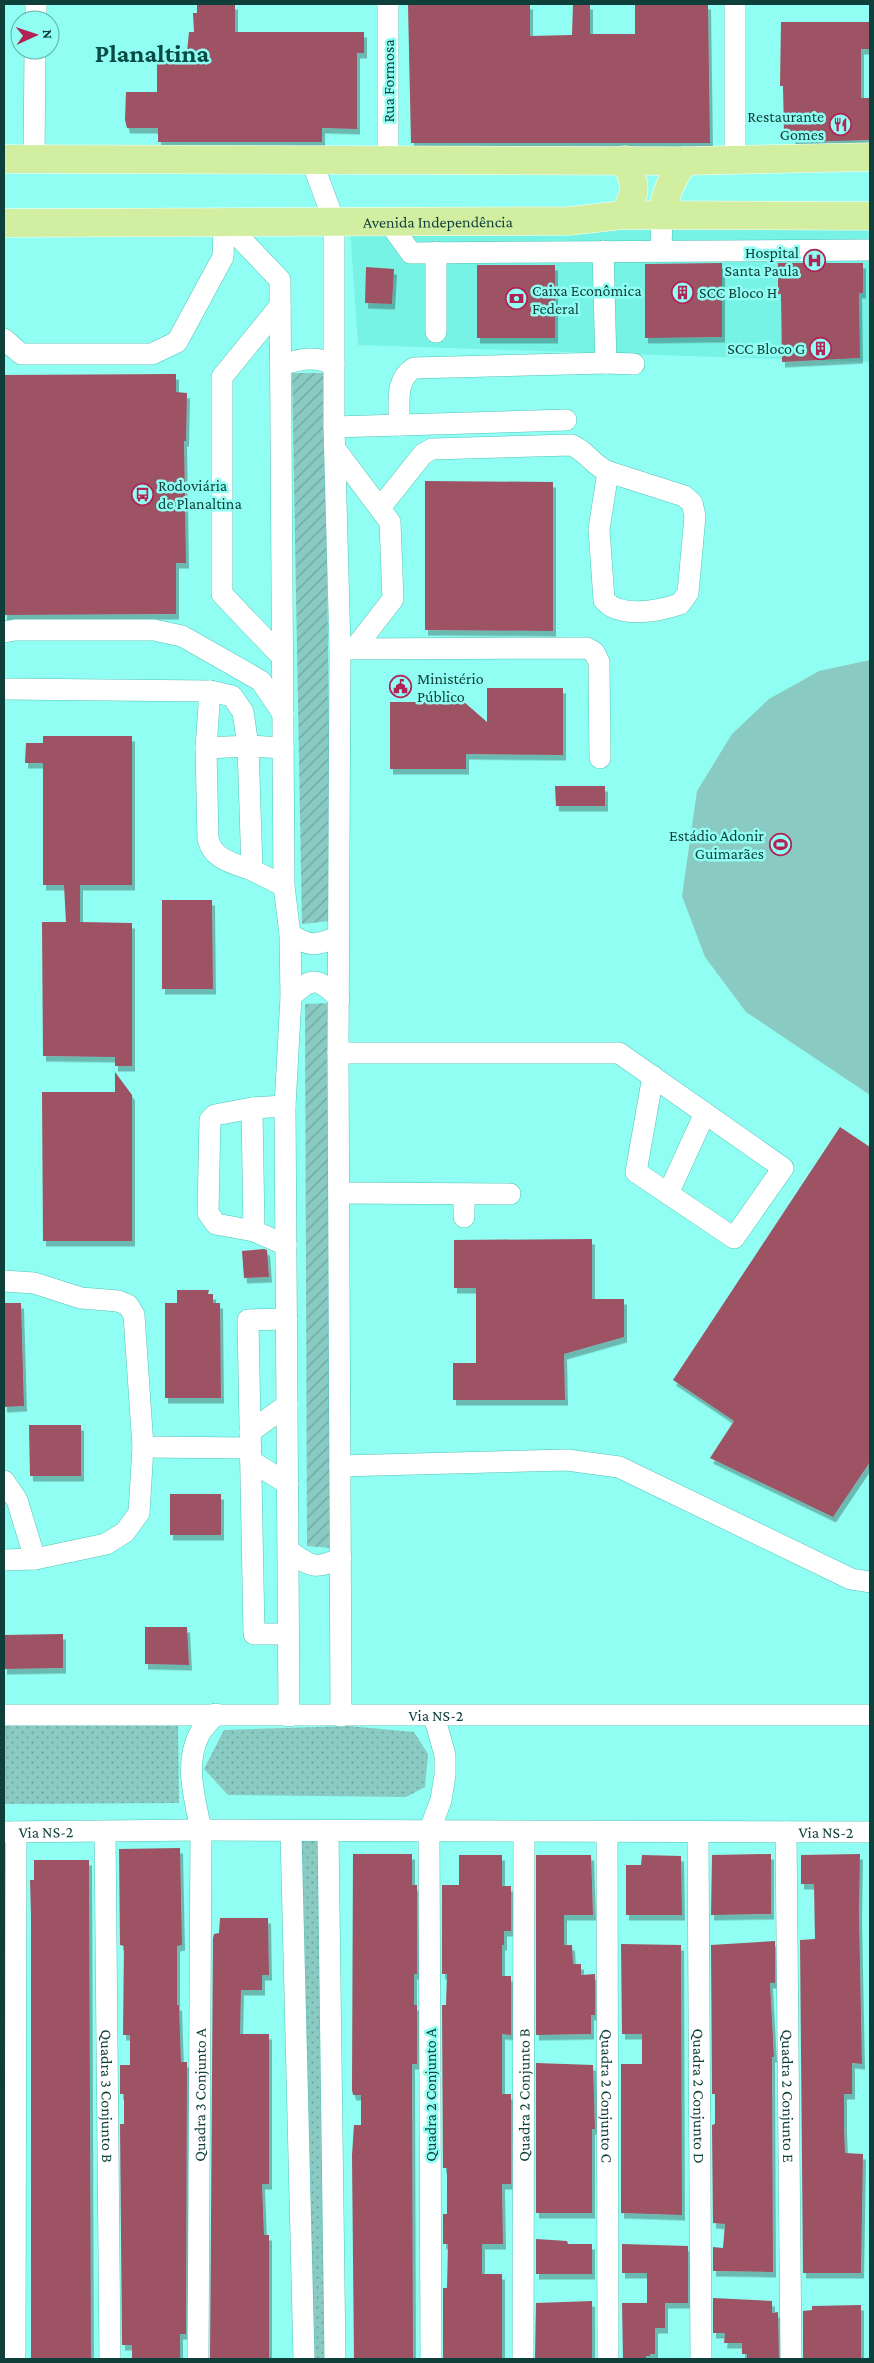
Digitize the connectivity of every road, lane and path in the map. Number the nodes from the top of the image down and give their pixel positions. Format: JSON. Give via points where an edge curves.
{"nodes":[{"id":1,"x":388,"y":4,"type":"edge"},
{"id":2,"x":735,"y":4,"type":"edge"},
{"id":3,"x":35,"y":60,"type":"edge"},
{"id":4,"x":870,"y":157,"type":"edge"},
{"id":5,"x":4,"y":159,"type":"edge"},
{"id":6,"x":34,"y":159,"type":"junction"},
{"id":7,"x":311,"y":159,"type":"junction"},
{"id":8,"x":388,"y":159,"type":"junction"},
{"id":9,"x":735,"y":159,"type":"junction"},
{"id":10,"x":625,"y":160,"type":"junction"},
{"id":11,"x":685,"y":161,"type":"junction"},
{"id":12,"x":623,"y":214,"type":"junction"},
{"id":13,"x":662,"y":215,"type":"junction"},
{"id":14,"x":870,"y":216,"type":"edge"},
{"id":15,"x":334,"y":221,"type":"junction"},
{"id":16,"x":388,"y":221,"type":"junction"},
{"id":17,"x":4,"y":223,"type":"edge"},
{"id":18,"x":218,"y":225,"type":"junction"},
{"id":19,"x":661,"y":250,"type":"junction"},
{"id":20,"x":870,"y":250,"type":"edge"},
{"id":21,"x":603,"y":251,"type":"junction"},
{"id":22,"x":436,"y":252,"type":"junction"},
{"id":23,"x":280,"y":306,"type":"junction"},
{"id":24,"x":436,"y":332,"type":"dead end"},
{"id":25,"x":4,"y":339,"type":"edge"},
{"id":26,"x":606,"y":363,"type":"junction"},
{"id":27,"x":634,"y":364,"type":"dead end"},
{"id":28,"x":281,"y":365,"type":"junction"},
{"id":29,"x":334,"y":365,"type":"junction"},
{"id":30,"x":566,"y":420,"type":"dead end"},
{"id":31,"x":398,"y":425,"type":"junction"},
{"id":32,"x":334,"y":427,"type":"junction"},
{"id":33,"x":336,"y":450,"type":"junction"},
{"id":34,"x":608,"y":472,"type":"junction"},
{"id":35,"x":380,"y":508,"type":"junction"},
{"id":36,"x":4,"y":632,"type":"edge"},
{"id":37,"x":348,"y":648,"type":"junction"},
{"id":38,"x":283,"y":658,"type":"junction"},
{"id":39,"x":4,"y":690,"type":"edge"},
{"id":40,"x":210,"y":691,"type":"junction"},
{"id":41,"x":283,"y":714,"type":"junction"},
{"id":42,"x":248,"y":746,"type":"junction"},
{"id":43,"x":206,"y":748,"type":"junction"},
{"id":44,"x":283,"y":748,"type":"junction"},
{"id":45,"x":600,"y":758,"type":"dead end"},
{"id":46,"x":252,"y":870,"type":"junction"},
{"id":47,"x":284,"y":886,"type":"junction"},
{"id":48,"x":290,"y":934,"type":"junction"},
{"id":49,"x":338,"y":937,"type":"junction"},
{"id":50,"x":290,"y":997,"type":"junction"},
{"id":51,"x":339,"y":998,"type":"junction"},
{"id":52,"x":338,"y":1053,"type":"junction"},
{"id":53,"x":653,"y":1076,"type":"junction"},
{"id":54,"x":285,"y":1106,"type":"junction"},
{"id":55,"x":252,"y":1108,"type":"junction"},
{"id":56,"x":705,"y":1113,"type":"junction"},
{"id":57,"x":338,"y":1193,"type":"junction"},
{"id":58,"x":464,"y":1194,"type":"junction"},
{"id":59,"x":510,"y":1194,"type":"dead end"},
{"id":60,"x":668,"y":1194,"type":"junction"},
{"id":61,"x":464,"y":1217,"type":"dead end"},
{"id":62,"x":254,"y":1231,"type":"junction"},
{"id":63,"x":286,"y":1245,"type":"junction"},
{"id":64,"x":4,"y":1281,"type":"edge"},
{"id":65,"x":286,"y":1319,"type":"junction"},
{"id":66,"x":287,"y":1405,"type":"junction"},
{"id":67,"x":143,"y":1447,"type":"junction"},
{"id":68,"x":251,"y":1447,"type":"junction"},
{"id":69,"x":340,"y":1466,"type":"junction"},
{"id":70,"x":4,"y":1481,"type":"edge"},
{"id":71,"x":288,"y":1484,"type":"junction"},
{"id":72,"x":290,"y":1551,"type":"junction"},
{"id":73,"x":341,"y":1558,"type":"junction"},
{"id":74,"x":35,"y":1559,"type":"junction"},
{"id":75,"x":4,"y":1560,"type":"edge"},
{"id":76,"x":870,"y":1582,"type":"edge"},
{"id":77,"x":288,"y":1634,"type":"junction"},
{"id":78,"x":216,"y":1714,"type":"junction"},
{"id":79,"x":4,"y":1715,"type":"edge"},
{"id":80,"x":870,"y":1715,"type":"edge"},
{"id":81,"x":289,"y":1716,"type":"junction"},
{"id":82,"x":341,"y":1716,"type":"junction"},
{"id":83,"x":434,"y":1716,"type":"junction"},
{"id":84,"x":201,"y":1830,"type":"junction"},
{"id":85,"x":10,"y":1832,"type":"edge"},
{"id":86,"x":105,"y":1832,"type":"junction"},
{"id":87,"x":291,"y":1832,"type":"junction"},
{"id":88,"x":328,"y":1832,"type":"junction"},
{"id":89,"x":429,"y":1832,"type":"junction"},
{"id":90,"x":524,"y":1832,"type":"junction"},
{"id":91,"x":607,"y":1832,"type":"junction"},
{"id":92,"x":698,"y":1832,"type":"junction"},
{"id":93,"x":786,"y":1832,"type":"junction"},
{"id":94,"x":870,"y":1832,"type":"edge"},
{"id":95,"x":298,"y":2120,"type":"junction"},
{"id":96,"x":332,"y":2120,"type":"junction"},
{"id":97,"x":333,"y":2184,"type":"junction"},
{"id":98,"x":300,"y":2186,"type":"junction"},
{"id":99,"x":15,"y":2359,"type":"edge"},
{"id":100,"x":110,"y":2359,"type":"edge"},
{"id":101,"x":198,"y":2359,"type":"edge"},
{"id":102,"x":304,"y":2359,"type":"edge"},
{"id":103,"x":335,"y":2359,"type":"edge"},
{"id":104,"x":431,"y":2359,"type":"edge"},
{"id":105,"x":524,"y":2359,"type":"edge"},
{"id":106,"x":608,"y":2359,"type":"edge"},
{"id":107,"x":701,"y":2359,"type":"edge"},
{"id":108,"x":791,"y":2359,"type":"edge"}],
"edges":[{"from":1,"to":8,"type":"street","name":"Rua Formosa"},
{"from":2,"to":9,"type":"street"},
{"from":3,"to":6,"type":"street"},
{"from":4,"to":9,"type":"main road"},
{"from":5,"to":6,"type":"main road"},
{"from":6,"to":7,"type":"main road"},
{"from":7,"to":8,"type":"main road"},
{"from":7,"to":15,"type":"street"},
{"from":8,"to":10,"type":"main road"},
{"from":9,"to":11,"type":"main road"},
{"from":10,"to":11,"type":"main road"},
{"from":10,"to":12,"type":"main road","via":[[635,188],[633,200]]},
{"from":11,"to":13,"type":"main road","via":[[673,175]]},
{"from":12,"to":13,"type":"main road","name":"Avenida Independência"},
{"from":12,"to":16,"type":"main road","name":"Avenida Independência","via":[[569,221]]},
{"from":13,"to":14,"type":"main road","name":"Avenida Independência"},
{"from":13,"to":19,"type":"street"},
{"from":15,"to":16,"type":"main road","name":"Avenida Independência"},
{"from":15,"to":18,"type":"main road","name":"Avenida Independência"},
{"from":15,"to":29,"type":"street"},
{"from":16,"to":22,"type":"street","via":[[411,253]]},
{"from":17,"to":18,"type":"main road","name":"Avenida Independência"},
{"from":18,"to":23,"type":"street","via":[[241,239],[280,280]]},
{"from":18,"to":25,"type":"street","via":[[223,257],[177,342],[152,354],[21,354]]},
{"from":19,"to":20,"type":"street"},
{"from":19,"to":21,"type":"street"},
{"from":21,"to":22,"type":"street"},
{"from":21,"to":26,"type":"street"},
{"from":22,"to":24,"type":"street"},
{"from":23,"to":28,"type":"street"},
{"from":23,"to":38,"type":"street","via":[[222,377],[222,594]]},
{"from":26,"to":27,"type":"street"},
{"from":26,"to":31,"type":"street","via":[[414,368],[405,374],[401,382]]},
{"from":28,"to":29,"type":"street","via":[[316,358]]},
{"from":28,"to":38,"type":"street"},
{"from":29,"to":32,"type":"street"},
{"from":30,"to":31,"type":"street"},
{"from":31,"to":32,"type":"street"},
{"from":32,"to":33,"type":"street"},
{"from":33,"to":35,"type":"street"},
{"from":33,"to":37,"type":"street"},
{"from":34,"to":34,"type":"street","via":[[684,496],[692,504],[695,516],[688,593],[680,604],[652,610],[620,611],[610,608],[604,600],[599,528]]},
{"from":34,"to":35,"type":"street","via":[[580,448],[571,445],[432,449],[423,454]]},
{"from":35,"to":37,"type":"street","via":[[390,522],[394,599]]},
{"from":36,"to":41,"type":"street","via":[[154,630],[182,636],[261,681]]},
{"from":37,"to":45,"type":"street","via":[[587,648],[594,652],[599,662]]},
{"from":37,"to":49,"type":"street"},
{"from":38,"to":41,"type":"street"},
{"from":39,"to":40,"type":"street"},
{"from":40,"to":42,"type":"street","via":[[232,696],[243,712]]},
{"from":40,"to":43,"type":"street"},
{"from":41,"to":44,"type":"street"},
{"from":42,"to":43,"type":"street"},
{"from":42,"to":44,"type":"street"},
{"from":42,"to":46,"type":"street"},
{"from":43,"to":46,"type":"street","via":[[210,850]]},
{"from":44,"to":47,"type":"street"},
{"from":46,"to":47,"type":"street"},
{"from":47,"to":48,"type":"street"},
{"from":48,"to":49,"type":"street","via":[[314,945]]},
{"from":48,"to":50,"type":"street"},
{"from":49,"to":51,"type":"street"},
{"from":50,"to":51,"type":"street","via":[[312,982],[324,983]]},
{"from":50,"to":54,"type":"street"},
{"from":51,"to":52,"type":"street"},
{"from":52,"to":53,"type":"street","via":[[619,1053]]},
{"from":52,"to":57,"type":"street"},
{"from":53,"to":56,"type":"street"},
{"from":53,"to":60,"type":"street","via":[[636,1172]]},
{"from":54,"to":55,"type":"street"},
{"from":54,"to":63,"type":"street"},
{"from":55,"to":62,"type":"street"},
{"from":55,"to":62,"type":"street","via":[[215,1114],[210,1120],[208,1213],[216,1224]]},
{"from":56,"to":60,"type":"street"},
{"from":56,"to":60,"type":"street","via":[[783,1168],[734,1238]]},
{"from":57,"to":58,"type":"street"},
{"from":57,"to":69,"type":"street"},
{"from":58,"to":59,"type":"street"},
{"from":58,"to":61,"type":"street"},
{"from":62,"to":63,"type":"street"},
{"from":63,"to":65,"type":"street"},
{"from":64,"to":67,"type":"street","via":[[34,1283],[81,1298],[118,1300],[128,1305],[134,1315]]},
{"from":65,"to":66,"type":"street"},
{"from":65,"to":68,"type":"street","via":[[248,1320]]},
{"from":66,"to":68,"type":"street"},
{"from":66,"to":71,"type":"street"},
{"from":67,"to":68,"type":"street"},
{"from":67,"to":74,"type":"street","via":[[140,1513],[125,1532],[106,1544]]},
{"from":68,"to":71,"type":"street"},
{"from":68,"to":77,"type":"street","via":[[254,1634]]},
{"from":69,"to":73,"type":"street"},
{"from":69,"to":76,"type":"street","via":[[567,1460],[619,1467],[851,1579]]},
{"from":70,"to":74,"type":"street","via":[[17,1500]]},
{"from":71,"to":72,"type":"street"},
{"from":72,"to":73,"type":"street","via":[[313,1567]]},
{"from":72,"to":77,"type":"street"},
{"from":73,"to":82,"type":"street"},
{"from":74,"to":75,"type":"street"},
{"from":77,"to":81,"type":"street"},
{"from":78,"to":79,"type":"street","name":"Via NS-2"},
{"from":78,"to":81,"type":"street","name":"Via NS-2"},
{"from":78,"to":84,"type":"street","name":"Quadra 3 Conjunto A","via":[[199,1734],[191,1757]]},
{"from":80,"to":83,"type":"street","name":"Via NS-2"},
{"from":81,"to":82,"type":"street","name":"Via NS-2"},
{"from":82,"to":83,"type":"street","name":"Via NS-2"},
{"from":83,"to":89,"type":"street","via":[[446,1755],[441,1800]]},
{"from":84,"to":86,"type":"street","name":"Via NS-2"},
{"from":84,"to":87,"type":"street","name":"Via NS-2"},
{"from":84,"to":101,"type":"street","name":"Quadra 3 Conjunto A"},
{"from":85,"to":86,"type":"street","name":"Via NS-2"},
{"from":85,"to":99,"type":"street"},
{"from":86,"to":100,"type":"street","name":"Quadra 3 Conjunto B"},
{"from":87,"to":88,"type":"street","name":"Via NS-2"},
{"from":87,"to":95,"type":"street"},
{"from":88,"to":89,"type":"street","name":"Via NS-2"},
{"from":88,"to":96,"type":"street"},
{"from":89,"to":90,"type":"street","name":"Via NS-2"},
{"from":89,"to":104,"type":"street","name":"Quadra 2 Conjunto A"},
{"from":90,"to":91,"type":"street","name":"Via NS-2"},
{"from":90,"to":105,"type":"street","name":"Quadra 2 Conjunto B"},
{"from":91,"to":92,"type":"street","name":"Via NS-2"},
{"from":91,"to":106,"type":"street","name":"Quadra 2 Conjunto C"},
{"from":92,"to":93,"type":"street","name":"Via NS-2"},
{"from":92,"to":107,"type":"street","name":"Quadra 2 Conjunto D"},
{"from":93,"to":94,"type":"street","name":"Via NS-2"},
{"from":93,"to":108,"type":"street","name":"Quadra 2 Conjunto E"},
{"from":95,"to":96,"type":"street","via":[[305,2127],[316,2129]]},
{"from":95,"to":98,"type":"street"},
{"from":96,"to":97,"type":"street"},
{"from":97,"to":98,"type":"street","via":[[318,2176],[308,2178]]},
{"from":97,"to":103,"type":"street"},
{"from":98,"to":102,"type":"street"}]}
